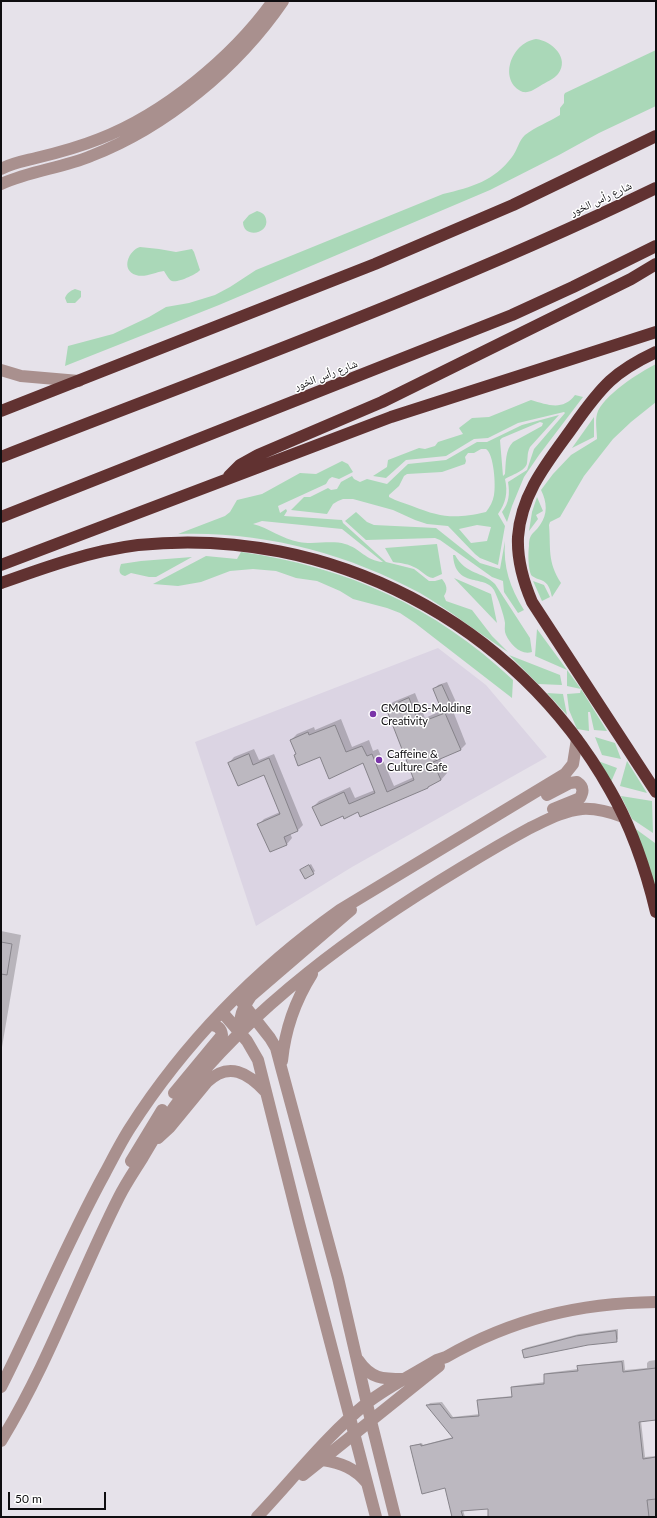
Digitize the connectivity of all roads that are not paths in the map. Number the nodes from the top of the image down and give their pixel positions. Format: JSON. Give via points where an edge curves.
{"nodes":[{"id":1,"x":273,"y":1,"type":"edge"},
{"id":2,"x":283,"y":1,"type":"edge"},
{"id":3,"x":656,"y":136,"type":"edge"},
{"id":4,"x":1,"y":169,"type":"edge"},
{"id":5,"x":1,"y":184,"type":"edge"},
{"id":6,"x":656,"y":188,"type":"edge"},
{"id":7,"x":656,"y":246,"type":"edge"},
{"id":8,"x":656,"y":264,"type":"edge"},
{"id":9,"x":656,"y":332,"type":"edge"},
{"id":10,"x":656,"y":352,"type":"edge"},
{"id":11,"x":1,"y":370,"type":"edge"},
{"id":12,"x":79,"y":381,"type":"junction"},
{"id":13,"x":1,"y":411,"type":"edge"},
{"id":14,"x":1,"y":457,"type":"edge"},
{"id":15,"x":225,"y":480,"type":"junction"},
{"id":16,"x":1,"y":517,"type":"edge"},
{"id":17,"x":1,"y":565,"type":"edge"},
{"id":18,"x":1,"y":583,"type":"edge"},
{"id":19,"x":577,"y":739,"type":"junction"},
{"id":20,"x":656,"y":792,"type":"edge"},
{"id":21,"x":517,"y":804,"type":"junction"},
{"id":22,"x":623,"y":817,"type":"junction"},
{"id":23,"x":523,"y":832,"type":"junction"},
{"id":24,"x":656,"y":912,"type":"edge"},
{"id":25,"x":321,"y":963,"type":"junction"},
{"id":26,"x":244,"y":999,"type":"junction"},
{"id":27,"x":265,"y":1010,"type":"junction"},
{"id":28,"x":222,"y":1012,"type":"junction"},
{"id":29,"x":255,"y":1018,"type":"junction"},
{"id":30,"x":209,"y":1026,"type":"junction"},
{"id":31,"x":240,"y":1032,"type":"junction"},
{"id":32,"x":281,"y":1067,"type":"junction"},
{"id":33,"x":267,"y":1093,"type":"junction"},
{"id":34,"x":152,"y":1142,"type":"junction"},
{"id":35,"x":120,"y":1196,"type":"junction"},
{"id":36,"x":656,"y":1302,"type":"edge"},
{"id":37,"x":355,"y":1356,"type":"junction"},
{"id":38,"x":446,"y":1357,"type":"junction"},
{"id":39,"x":405,"y":1379,"type":"junction"},
{"id":40,"x":1,"y":1387,"type":"edge"},
{"id":41,"x":367,"y":1404,"type":"junction"},
{"id":42,"x":350,"y":1418,"type":"junction"},
{"id":43,"x":371,"y":1421,"type":"junction"},
{"id":44,"x":355,"y":1434,"type":"junction"},
{"id":45,"x":1,"y":1441,"type":"edge"},
{"id":46,"x":323,"y":1460,"type":"junction"},
{"id":47,"x":291,"y":1480,"type":"junction"},
{"id":48,"x":368,"y":1484,"type":"junction"},
{"id":49,"x":257,"y":1517,"type":"edge"},
{"id":50,"x":376,"y":1517,"type":"edge"},
{"id":51,"x":395,"y":1517,"type":"edge"}],
"edges":[{"from":1,"to":4,"type":"street","via":[[232,48],[194,82],[158,108],[100,138]]},
{"from":2,"to":5,"type":"street","via":[[261,30],[226,67],[163,118],[92,156]]},
{"from":3,"to":12,"type":"highway","via":[[582,173],[438,238]]},
{"from":6,"to":14,"type":"highway","name":"شارع رأس الخور","via":[[552,236],[384,307]]},
{"from":7,"to":16,"type":"highway","name":"شارع رأس الخور","via":[[512,316]]},
{"from":8,"to":15,"type":"highway","via":[[631,279],[382,402],[258,455],[232,471]]},
{"from":9,"to":15,"type":"highway","via":[[391,417]]},
{"from":10,"to":20,"type":"highway","via":[[629,367],[605,386],[543,468],[524,508],[518,549],[526,588],[536,609]]},
{"from":11,"to":12,"type":"street","via":[[21,376]]},
{"from":12,"to":13,"type":"highway"},
{"from":15,"to":17,"type":"highway"},
{"from":18,"to":19,"type":"highway","via":[[87,555],[165,543],[246,546],[320,560],[419,601],[468,632],[539,693]]},
{"from":19,"to":21,"type":"street","via":[[569,770]]},
{"from":19,"to":22,"type":"highway","via":[[612,792]]},
{"from":21,"to":23,"type":"street","via":[[532,803],[573,782],[580,784],[583,791],[578,800],[529,822]]},
{"from":21,"to":26,"type":"street","via":[[364,894],[345,915]]},
{"from":22,"to":23,"type":"street","via":[[595,809],[574,810],[553,816]]},
{"from":22,"to":24,"type":"highway","via":[[641,860]]},
{"from":23,"to":25,"type":"street","via":[[450,874]]},
{"from":25,"to":27,"type":"street"},
{"from":25,"to":32,"type":"street","via":[[305,985],[293,1010],[285,1038]]},
{"from":26,"to":27,"type":"street","via":[[258,1011]]},
{"from":26,"to":28,"type":"street"},
{"from":26,"to":29,"type":"street"},
{"from":26,"to":31,"type":"street"},
{"from":27,"to":29,"type":"street"},
{"from":28,"to":30,"type":"street"},
{"from":28,"to":31,"type":"street"},
{"from":29,"to":31,"type":"street"},
{"from":29,"to":32,"type":"street","via":[[273,1043]]},
{"from":30,"to":35,"type":"street","via":[[220,1028],[222,1035],[149,1129],[124,1174]]},
{"from":30,"to":40,"type":"street","via":[[166,1075],[129,1129],[88,1203]]},
{"from":31,"to":33,"type":"street","via":[[258,1060]]},
{"from":31,"to":34,"type":"street","via":[[176,1104]]},
{"from":32,"to":37,"type":"street","via":[[338,1278]]},
{"from":33,"to":34,"type":"street","via":[[246,1075],[230,1071],[221,1072],[207,1082],[170,1127]]},
{"from":33,"to":42,"type":"street"},
{"from":34,"to":35,"type":"street"},
{"from":35,"to":45,"type":"street","via":[[34,1382]]},
{"from":36,"to":38,"type":"street","via":[[585,1307],[542,1316],[495,1332]]},
{"from":37,"to":39,"type":"street","via":[[365,1370],[375,1376]]},
{"from":37,"to":41,"type":"street"},
{"from":38,"to":39,"type":"street"},
{"from":38,"to":43,"type":"street","via":[[440,1366]]},
{"from":39,"to":41,"type":"street"},
{"from":41,"to":42,"type":"street"},
{"from":41,"to":43,"type":"street"},
{"from":42,"to":44,"type":"street"},
{"from":42,"to":47,"type":"street"},
{"from":43,"to":44,"type":"street"},
{"from":43,"to":51,"type":"street"},
{"from":44,"to":46,"type":"street"},
{"from":44,"to":48,"type":"street"},
{"from":46,"to":47,"type":"street"},
{"from":46,"to":48,"type":"street","via":[[349,1467]]},
{"from":47,"to":49,"type":"street"},
{"from":48,"to":50,"type":"street"}]}
